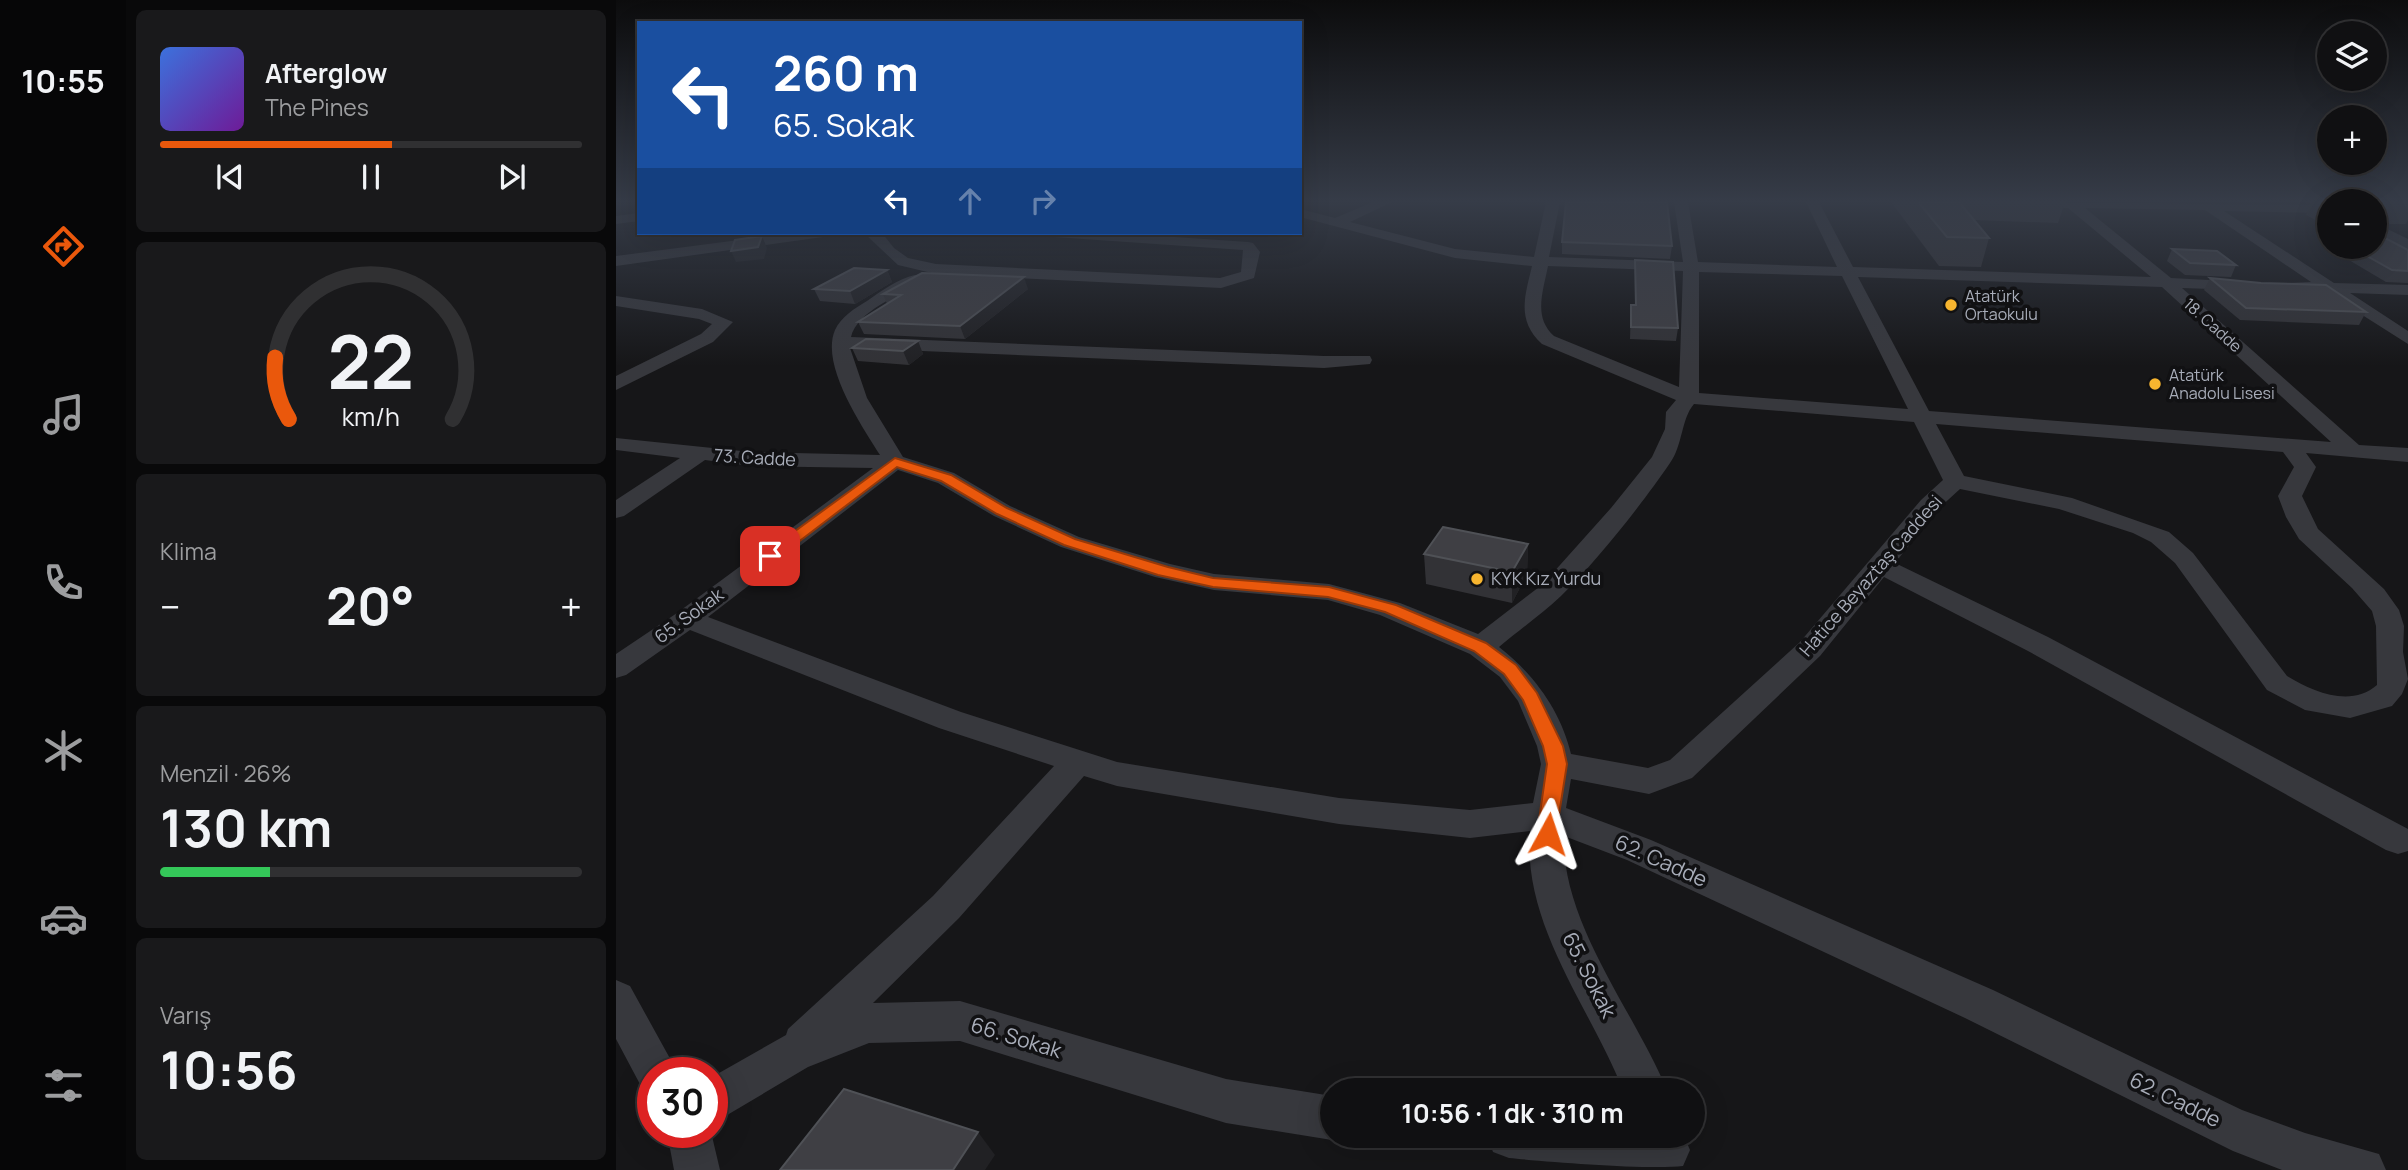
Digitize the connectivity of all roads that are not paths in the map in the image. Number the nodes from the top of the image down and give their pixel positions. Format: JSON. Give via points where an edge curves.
{"nodes":[{"id":1,"x":649,"y":257,"type":"edge"},
{"id":2,"x":895,"y":257,"type":"edge"},
{"id":3,"x":1251,"y":257,"type":"edge"},
{"id":4,"x":1494,"y":257,"type":"edge"},
{"id":5,"x":1542,"y":257,"type":"edge"},
{"id":6,"x":1690,"y":257,"type":"edge"},
{"id":7,"x":1841,"y":257,"type":"edge"},
{"id":8,"x":2135,"y":257,"type":"edge"},
{"id":9,"x":2283,"y":257,"type":"edge"},
{"id":10,"x":616,"y":261,"type":"edge"},
{"id":11,"x":1541,"y":261,"type":"junction"},
{"id":12,"x":1691,"y":266,"type":"junction"},
{"id":13,"x":936,"y":269,"type":"junction"},
{"id":14,"x":1849,"y":271,"type":"junction"},
{"id":15,"x":2166,"y":282,"type":"junction"},
{"id":16,"x":2328,"y":287,"type":"junction"},
{"id":17,"x":2408,"y":290,"type":"edge"},
{"id":18,"x":616,"y":300,"type":"edge"},
{"id":19,"x":2408,"y":339,"type":"edge"},
{"id":20,"x":842,"y":342,"type":"junction"},
{"id":21,"x":1363,"y":360,"type":"dead end"},
{"id":22,"x":616,"y":384,"type":"edge"},
{"id":23,"x":1689,"y":398,"type":"junction"},
{"id":24,"x":1922,"y":415,"type":"junction"},
{"id":25,"x":616,"y":444,"type":"edge"},
{"id":26,"x":2291,"y":446,"type":"junction"},
{"id":27,"x":2353,"y":452,"type":"junction"},
{"id":28,"x":698,"y":455,"type":"junction"},
{"id":29,"x":2408,"y":455,"type":"edge"},
{"id":30,"x":895,"y":462,"type":"junction"},
{"id":31,"x":1955,"y":481,"type":"junction"},
{"id":32,"x":616,"y":511,"type":"edge"},
{"id":33,"x":1880,"y":565,"type":"junction"},
{"id":34,"x":687,"y":619,"type":"junction"},
{"id":35,"x":1480,"y":647,"type":"junction"},
{"id":36,"x":616,"y":668,"type":"edge"},
{"id":37,"x":1078,"y":761,"type":"junction"},
{"id":38,"x":1557,"y":764,"type":"junction"},
{"id":39,"x":1548,"y":815,"type":"junction"},
{"id":40,"x":2398,"y":840,"type":"dead end"},
{"id":41,"x":616,"y":999,"type":"edge"},
{"id":42,"x":794,"y":1052,"type":"junction"},
{"id":43,"x":648,"y":1057,"type":"edge"},
{"id":44,"x":1640,"y":1078,"type":"edge"},
{"id":45,"x":728,"y":1092,"type":"edge"},
{"id":46,"x":1320,"y":1116,"type":"edge"},
{"id":47,"x":691,"y":1148,"type":"edge"},
{"id":48,"x":1628,"y":1148,"type":"edge"},
{"id":49,"x":1668,"y":1152,"type":"edge"},
{"id":50,"x":696,"y":1170,"type":"edge"},
{"id":51,"x":2363,"y":1170,"type":"edge"}],
"edges":[{"from":1,"to":10,"type":"street"},
{"from":2,"to":13,"type":"street"},
{"from":3,"to":13,"type":"street","via":[[1248,275],[1221,283]]},
{"from":4,"to":11,"type":"street"},
{"from":5,"to":11,"type":"street"},
{"from":6,"to":12,"type":"street"},
{"from":7,"to":14,"type":"street","name":"Hatice Beyaztaş Caddesi"},
{"from":8,"to":15,"type":"street","name":"18. Cadde"},
{"from":9,"to":16,"type":"street"},
{"from":11,"to":12,"type":"street"},
{"from":11,"to":23,"type":"street","via":[[1531,309],[1537,330],[1548,340]]},
{"from":12,"to":14,"type":"street"},
{"from":12,"to":23,"type":"street"},
{"from":13,"to":20,"type":"street","via":[[861,313],[845,329]]},
{"from":14,"to":15,"type":"street","via":[[2000,271]]},
{"from":14,"to":24,"type":"street","name":"Hatice Beyaztaş Caddesi"},
{"from":15,"to":16,"type":"street"},
{"from":15,"to":27,"type":"street","name":"18. Cadde"},
{"from":16,"to":17,"type":"street"},
{"from":16,"to":19,"type":"street"},
{"from":18,"to":22,"type":"street","via":[[724,322],[707,338]]},
{"from":20,"to":21,"type":"street"},
{"from":20,"to":30,"type":"street","via":[[840,355],[851,384]]},
{"from":23,"to":24,"type":"street"},
{"from":23,"to":35,"type":"street","via":[[1676,412],[1675,429],[1662,459],[1619,513],[1552,590]]},
{"from":24,"to":26,"type":"street"},
{"from":24,"to":31,"type":"street","name":"Hatice Beyaztaş Caddesi"},
{"from":25,"to":28,"type":"street","name":"73. Cadde"},
{"from":26,"to":27,"type":"street"},
{"from":26,"to":31,"type":"street","via":[[2305,467],[2290,496],[2304,530],[2376,599],[2390,622],[2393,682],[2387,694],[2360,707],[2313,701],[2277,683],[2184,558],[2160,537],[2064,503]]},
{"from":27,"to":29,"type":"street"},
{"from":28,"to":30,"type":"street","name":"73. Cadde"},
{"from":28,"to":32,"type":"street"},
{"from":30,"to":34,"type":"street","name":"65. Sokak"},
{"from":30,"to":35,"type":"street","via":[[946,478],[1002,511],[1070,542],[1213,582],[1329,592],[1390,609]]},
{"from":31,"to":33,"type":"street","name":"Hatice Beyaztaş Caddesi"},
{"from":33,"to":38,"type":"street","name":"Hatice Beyaztaş Caddesi","via":[[1810,649],[1681,769],[1649,782]]},
{"from":33,"to":40,"type":"street","via":[[2038,644]]},
{"from":34,"to":36,"type":"street","name":"65. Sokak"},
{"from":34,"to":37,"type":"street","via":[[950,720]]},
{"from":35,"to":38,"type":"street","via":[[1510,670],[1531,697]]},
{"from":37,"to":39,"type":"street","via":[[1117,774],[1339,811],[1470,824]]},
{"from":37,"to":42,"type":"street","via":[[946,907]]},
{"from":38,"to":39,"type":"street"},
{"from":39,"to":44,"type":"street","name":"65. Sokak","via":[[1548,871],[1566,936]]},
{"from":39,"to":51,"type":"street","name":"62. Cadde","via":[[1639,850],[1979,1004],[2233,1129],[2305,1156]]},
{"from":41,"to":43,"type":"street"},
{"from":42,"to":45,"type":"street","name":"66. Sokak"},
{"from":42,"to":46,"type":"street","name":"66. Sokak","via":[[869,1023],[960,1021],[1226,1101]]},
{"from":47,"to":50,"type":"street"},
{"from":48,"to":49,"type":"street"}]}
